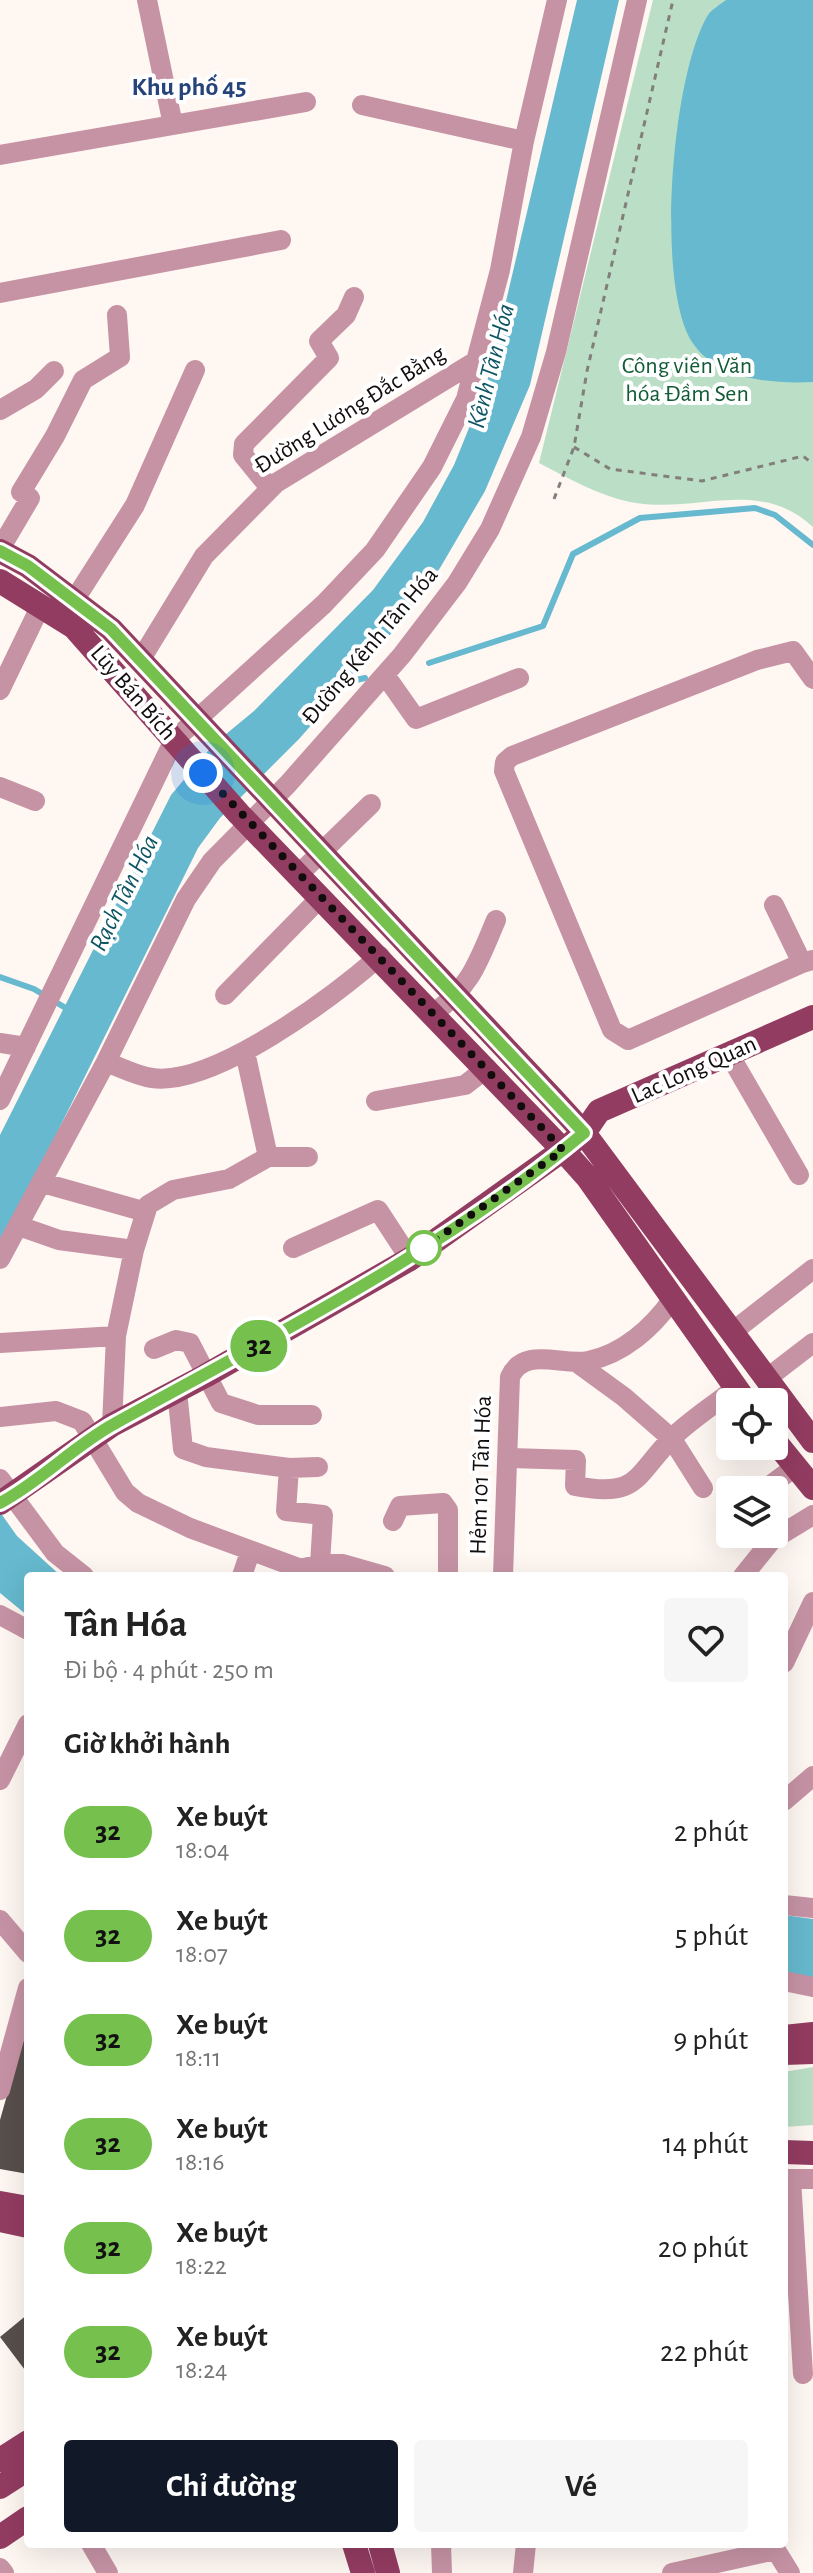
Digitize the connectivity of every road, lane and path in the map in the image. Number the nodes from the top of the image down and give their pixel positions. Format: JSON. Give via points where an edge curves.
{"nodes":[{"id":1,"x":147,"y":0,"type":"edge"},
{"id":2,"x":557,"y":0,"type":"edge"},
{"id":3,"x":637,"y":0,"type":"edge"},
{"id":4,"x":673,"y":0,"type":"edge"},
{"id":5,"x":306,"y":102,"type":"dead end"},
{"id":6,"x":362,"y":105,"type":"dead end"},
{"id":7,"x":173,"y":125,"type":"junction"},
{"id":8,"x":524,"y":141,"type":"junction"},
{"id":9,"x":0,"y":155,"type":"edge"},
{"id":10,"x":281,"y":240,"type":"dead end"},
{"id":11,"x":0,"y":293,"type":"edge"},
{"id":12,"x":354,"y":297,"type":"dead end"},
{"id":13,"x":117,"y":315,"type":"dead end"},
{"id":14,"x":476,"y":361,"type":"junction"},
{"id":15,"x":195,"y":370,"type":"dead end"},
{"id":16,"x":54,"y":371,"type":"dead end"},
{"id":17,"x":0,"y":410,"type":"edge"},
{"id":18,"x":574,"y":447,"type":"junction"},
{"id":19,"x":813,"y":464,"type":"edge"},
{"id":20,"x":270,"y":488,"type":"junction"},
{"id":21,"x":554,"y":499,"type":"dead end"},
{"id":22,"x":0,"y":550,"type":"edge"},
{"id":23,"x":0,"y":581,"type":"edge"},
{"id":24,"x":75,"y":599,"type":"junction"},
{"id":25,"x":41,"y":605,"type":"junction"},
{"id":26,"x":141,"y":659,"type":"junction"},
{"id":27,"x":385,"y":675,"type":"junction"},
{"id":28,"x":519,"y":678,"type":"dead end"},
{"id":29,"x":813,"y":679,"type":"edge"},
{"id":30,"x":0,"y":690,"type":"edge"},
{"id":31,"x":202,"y":726,"type":"junction"},
{"id":32,"x":180,"y":746,"type":"junction"},
{"id":33,"x":0,"y":787,"type":"edge"},
{"id":34,"x":267,"y":796,"type":"junction"},
{"id":35,"x":35,"y":801,"type":"dead end"},
{"id":36,"x":371,"y":804,"type":"dead end"},
{"id":37,"x":244,"y":818,"type":"junction"},
{"id":38,"x":322,"y":854,"type":"junction"},
{"id":39,"x":298,"y":875,"type":"junction"},
{"id":40,"x":320,"y":898,"type":"junction"},
{"id":41,"x":774,"y":905,"type":"dead end"},
{"id":42,"x":496,"y":920,"type":"dead end"},
{"id":43,"x":380,"y":956,"type":"junction"},
{"id":44,"x":808,"y":962,"type":"edge"},
{"id":45,"x":225,"y":995,"type":"dead end"},
{"id":46,"x":457,"y":996,"type":"junction"},
{"id":47,"x":434,"y":1013,"type":"junction"},
{"id":48,"x":813,"y":1017,"type":"edge"},
{"id":49,"x":0,"y":1043,"type":"edge"},
{"id":50,"x":26,"y":1047,"type":"junction"},
{"id":51,"x":245,"y":1052,"type":"junction"},
{"id":52,"x":729,"y":1054,"type":"junction"},
{"id":53,"x":106,"y":1062,"type":"junction"},
{"id":54,"x":487,"y":1068,"type":"junction"},
{"id":55,"x":0,"y":1100,"type":"edge"},
{"id":56,"x":376,"y":1101,"type":"dead end"},
{"id":57,"x":584,"y":1133,"type":"junction"},
{"id":58,"x":563,"y":1150,"type":"junction"},
{"id":59,"x":268,"y":1157,"type":"junction"},
{"id":60,"x":308,"y":1157,"type":"dead end"},
{"id":61,"x":799,"y":1175,"type":"dead end"},
{"id":62,"x":43,"y":1183,"type":"junction"},
{"id":63,"x":146,"y":1212,"type":"junction"},
{"id":64,"x":19,"y":1226,"type":"junction"},
{"id":65,"x":293,"y":1248,"type":"dead end"},
{"id":66,"x":134,"y":1250,"type":"junction"},
{"id":67,"x":0,"y":1259,"type":"edge"},
{"id":68,"x":410,"y":1259,"type":"junction"},
{"id":69,"x":813,"y":1269,"type":"edge"},
{"id":70,"x":672,"y":1300,"type":"junction"},
{"id":71,"x":731,"y":1333,"type":"junction"},
{"id":72,"x":116,"y":1336,"type":"junction"},
{"id":73,"x":0,"y":1343,"type":"edge"},
{"id":74,"x":813,"y":1343,"type":"edge"},
{"id":75,"x":154,"y":1349,"type":"dead end"},
{"id":76,"x":576,"y":1362,"type":"junction"},
{"id":77,"x":205,"y":1376,"type":"junction"},
{"id":78,"x":766,"y":1379,"type":"junction"},
{"id":79,"x":736,"y":1388,"type":"edge"},
{"id":80,"x":177,"y":1391,"type":"junction"},
{"id":81,"x":716,"y":1411,"type":"edge"},
{"id":82,"x":312,"y":1415,"type":"dead end"},
{"id":83,"x":0,"y":1417,"type":"edge"},
{"id":84,"x":103,"y":1431,"type":"junction"},
{"id":85,"x":810,"y":1432,"type":"edge"},
{"id":86,"x":672,"y":1439,"type":"junction"},
{"id":87,"x":510,"y":1458,"type":"junction"},
{"id":88,"x":788,"y":1458,"type":"edge"},
{"id":89,"x":318,"y":1467,"type":"dead end"},
{"id":90,"x":795,"y":1467,"type":"junction"},
{"id":91,"x":289,"y":1468,"type":"junction"},
{"id":92,"x":783,"y":1476,"type":"edge"},
{"id":93,"x":703,"y":1488,"type":"dead end"},
{"id":94,"x":813,"y":1488,"type":"edge"},
{"id":95,"x":4,"y":1493,"type":"edge"},
{"id":96,"x":813,"y":1515,"type":"edge"},
{"id":97,"x":393,"y":1521,"type":"dead end"},
{"id":98,"x":250,"y":1552,"type":"junction"},
{"id":99,"x":320,"y":1564,"type":"junction"},
{"id":100,"x":351,"y":1571,"type":"edge"},
{"id":101,"x":79,"y":1572,"type":"edge"},
{"id":102,"x":243,"y":1572,"type":"edge"},
{"id":103,"x":448,"y":1572,"type":"edge"},
{"id":104,"x":503,"y":1572,"type":"edge"},
{"id":105,"x":746,"y":1572,"type":"edge"},
{"id":106,"x":813,"y":1602,"type":"edge"},
{"id":107,"x":0,"y":1615,"type":"edge"},
{"id":108,"x":24,"y":1628,"type":"edge"},
{"id":109,"x":788,"y":1653,"type":"edge"},
{"id":110,"x":24,"y":1737,"type":"edge"},
{"id":111,"x":813,"y":1776,"type":"edge"},
{"id":112,"x":0,"y":1780,"type":"edge"},
{"id":113,"x":788,"y":1798,"type":"edge"},
{"id":114,"x":788,"y":1905,"type":"edge"},
{"id":115,"x":813,"y":1908,"type":"edge"},
{"id":116,"x":0,"y":1920,"type":"edge"},
{"id":117,"x":24,"y":1948,"type":"edge"},
{"id":118,"x":788,"y":1982,"type":"edge"},
{"id":119,"x":813,"y":1987,"type":"edge"},
{"id":120,"x":24,"y":2003,"type":"edge"},
{"id":121,"x":813,"y":2034,"type":"edge"},
{"id":122,"x":788,"y":2037,"type":"edge"},
{"id":123,"x":813,"y":2052,"type":"edge"},
{"id":124,"x":788,"y":2053,"type":"edge"},
{"id":125,"x":0,"y":2090,"type":"edge"},
{"id":126,"x":788,"y":2152,"type":"edge"},
{"id":127,"x":813,"y":2153,"type":"edge"},
{"id":128,"x":788,"y":2179,"type":"edge"},
{"id":129,"x":813,"y":2179,"type":"edge"},
{"id":130,"x":0,"y":2203,"type":"edge"},
{"id":131,"x":24,"y":2207,"type":"edge"},
{"id":132,"x":0,"y":2220,"type":"edge"},
{"id":133,"x":24,"y":2225,"type":"edge"},
{"id":134,"x":803,"y":2374,"type":"dead end"},
{"id":135,"x":24,"y":2445,"type":"edge"},
{"id":136,"x":0,"y":2460,"type":"edge"},
{"id":137,"x":24,"y":2472,"type":"edge"},
{"id":138,"x":0,"y":2487,"type":"edge"},
{"id":139,"x":24,"y":2503,"type":"edge"},
{"id":140,"x":0,"y":2518,"type":"edge"},
{"id":141,"x":24,"y":2521,"type":"edge"},
{"id":142,"x":0,"y":2537,"type":"edge"},
{"id":143,"x":93,"y":2548,"type":"edge"},
{"id":144,"x":355,"y":2548,"type":"edge"},
{"id":145,"x":381,"y":2548,"type":"edge"},
{"id":146,"x":441,"y":2548,"type":"edge"},
{"id":147,"x":526,"y":2548,"type":"edge"},
{"id":148,"x":770,"y":2548,"type":"edge"},
{"id":149,"x":775,"y":2548,"type":"edge"},
{"id":150,"x":0,"y":2568,"type":"edge"},
{"id":151,"x":4,"y":2573,"type":"edge"},
{"id":152,"x":108,"y":2573,"type":"edge"},
{"id":153,"x":363,"y":2573,"type":"edge"},
{"id":154,"x":388,"y":2573,"type":"edge"},
{"id":155,"x":442,"y":2573,"type":"edge"},
{"id":156,"x":523,"y":2573,"type":"edge"},
{"id":157,"x":672,"y":2573,"type":"edge"},
{"id":158,"x":790,"y":2573,"type":"edge"}],
"edges":[{"from":1,"to":7,"type":"street"},
{"from":2,"to":8,"type":"street"},
{"from":3,"to":27,"type":"street","name":"Đường Kênh Tân Hóa","via":[[556,352],[531,437],[490,529],[457,583]]},
{"from":4,"to":18,"type":"path"},
{"from":5,"to":7,"type":"street"},
{"from":6,"to":8,"type":"street"},
{"from":7,"to":9,"type":"street"},
{"from":8,"to":14,"type":"street","via":[[500,270]]},
{"from":10,"to":11,"type":"street"},
{"from":12,"to":20,"type":"street","via":[[346,315],[319,341],[329,358],[244,444],[243,455]]},
{"from":13,"to":22,"type":"street","via":[[120,357],[83,380],[21,492],[30,498]]},
{"from":14,"to":20,"type":"street","name":"Đường Lương Đắc Bằng"},
{"from":14,"to":31,"type":"street","via":[[466,399],[432,467],[375,550]]},
{"from":15,"to":24,"type":"street","via":[[135,505]]},
{"from":16,"to":17,"type":"street","via":[[36,389]]},
{"from":18,"to":19,"type":"path","via":[[610,469],[702,481],[803,456]]},
{"from":18,"to":21,"type":"path"},
{"from":20,"to":26,"type":"street","name":"Đường Lương Đắc Bằng","via":[[204,556]]},
{"from":22,"to":24,"type":"main road"},
{"from":23,"to":25,"type":"main road","name":"Lũy Bán Bích"},
{"from":24,"to":26,"type":"main road"},
{"from":25,"to":30,"type":"street"},
{"from":25,"to":32,"type":"main road","name":"Lũy Bán Bích","via":[[74,627]]},
{"from":26,"to":31,"type":"main road"},
{"from":27,"to":28,"type":"street","via":[[416,719]]},
{"from":27,"to":34,"type":"street","name":"Đường Kênh Tân Hóa"},
{"from":29,"to":44,"type":"street","via":[[793,651],[757,660],[512,756],[504,765],[612,1030],[628,1040]]},
{"from":31,"to":32,"type":"street"},
{"from":31,"to":34,"type":"main road"},
{"from":32,"to":37,"type":"main road","name":"Lũy Bán Bích"},
{"from":32,"to":50,"type":"street"},
{"from":33,"to":35,"type":"street"},
{"from":34,"to":37,"type":"street","name":"Đường Kênh Tân Hóa"},
{"from":34,"to":38,"type":"main road"},
{"from":36,"to":38,"type":"street"},
{"from":37,"to":39,"type":"main road","name":"Lũy Bán Bích"},
{"from":37,"to":53,"type":"street","name":"Đường Kênh Tân Hóa","via":[[186,899]]},
{"from":38,"to":39,"type":"street"},
{"from":38,"to":46,"type":"main road"},
{"from":39,"to":40,"type":"main road","name":"Lũy Bán Bích"},
{"from":40,"to":43,"type":"main road","name":"Lũy Bán Bích"},
{"from":40,"to":45,"type":"street"},
{"from":41,"to":44,"type":"street"},
{"from":42,"to":46,"type":"street","via":[[476,971]]},
{"from":43,"to":47,"type":"main road","name":"Lũy Bán Bích"},
{"from":43,"to":51,"type":"street"},
{"from":46,"to":47,"type":"street"},
{"from":46,"to":57,"type":"main road"},
{"from":47,"to":54,"type":"main road","name":"Lũy Bán Bích"},
{"from":48,"to":52,"type":"main road","name":"Lac Long Quan"},
{"from":49,"to":50,"type":"street"},
{"from":50,"to":55,"type":"street"},
{"from":51,"to":53,"type":"street","via":[[191,1074],[153,1078]]},
{"from":51,"to":59,"type":"street"},
{"from":52,"to":57,"type":"main road","name":"Lac Long Quan","via":[[599,1111]]},
{"from":52,"to":61,"type":"street"},
{"from":53,"to":62,"type":"street","name":"Đường Kênh Tân Hóa"},
{"from":54,"to":56,"type":"street","via":[[465,1085]]},
{"from":54,"to":58,"type":"main road","name":"Lũy Bán Bích"},
{"from":57,"to":58,"type":"main road","name":"Lac Long Quan"},
{"from":57,"to":71,"type":"main road"},
{"from":58,"to":68,"type":"main road","name":"Lac Long Quan"},
{"from":58,"to":70,"type":"main road","name":"Lũy Bán Bích"},
{"from":59,"to":60,"type":"street"},
{"from":59,"to":63,"type":"street","via":[[229,1179],[173,1190],[148,1205]]},
{"from":62,"to":63,"type":"street"},
{"from":62,"to":64,"type":"street","name":"Đường Kênh Tân Hóa"},
{"from":63,"to":66,"type":"street"},
{"from":64,"to":66,"type":"street","via":[[59,1240]]},
{"from":64,"to":67,"type":"street","name":"Đường Kênh Tân Hóa"},
{"from":65,"to":68,"type":"street","via":[[378,1210]]},
{"from":66,"to":72,"type":"street"},
{"from":68,"to":77,"type":"main road","name":"Lac Long Quan"},
{"from":69,"to":71,"type":"street"},
{"from":70,"to":76,"type":"street","name":"Hẻm 101 Tân Hóa","via":[[653,1326],[621,1348]]},
{"from":70,"to":79,"type":"main road","name":"Lũy Bán Bích"},
{"from":71,"to":78,"type":"main road"},
{"from":72,"to":73,"type":"street"},
{"from":72,"to":84,"type":"street"},
{"from":74,"to":78,"type":"street"},
{"from":75,"to":77,"type":"street","via":[[176,1340],[190,1343]]},
{"from":76,"to":86,"type":"street"},
{"from":76,"to":87,"type":"street","name":"Hẻm 101 Tân Hóa","via":[[525,1360],[515,1366],[510,1377]]},
{"from":77,"to":80,"type":"main road","name":"Lac Long Quan"},
{"from":77,"to":82,"type":"street","via":[[221,1403],[258,1415]]},
{"from":78,"to":85,"type":"main road"},
{"from":80,"to":84,"type":"main road","name":"Lac Long Quan"},
{"from":80,"to":91,"type":"street","via":[[183,1449]]},
{"from":81,"to":86,"type":"street"},
{"from":83,"to":84,"type":"street","via":[[56,1411]]},
{"from":84,"to":95,"type":"main road","name":"Lac Long Quan"},
{"from":84,"to":98,"type":"street","via":[[115,1478],[138,1503]]},
{"from":86,"to":87,"type":"street","via":[[640,1479],[599,1491],[575,1486],[576,1460]]},
{"from":86,"to":93,"type":"street"},
{"from":87,"to":104,"type":"street","name":"Hẻm 101 Tân Hóa"},
{"from":88,"to":90,"type":"main road"},
{"from":89,"to":91,"type":"street"},
{"from":90,"to":92,"type":"street"},
{"from":90,"to":94,"type":"main road"},
{"from":91,"to":99,"type":"street","via":[[286,1511],[323,1515]]},
{"from":95,"to":101,"type":"street","via":[[55,1553]]},
{"from":96,"to":105,"type":"street","via":[[772,1540]]},
{"from":97,"to":103,"type":"street","name":"Hẻm 101 Tân Hóa","via":[[400,1506],[443,1503],[448,1510]]},
{"from":98,"to":99,"type":"street","via":[[301,1569]]},
{"from":98,"to":102,"type":"street"},
{"from":99,"to":100,"type":"street"},
{"from":106,"to":109,"type":"street"},
{"from":107,"to":108,"type":"street"},
{"from":110,"to":112,"type":"street"},
{"from":111,"to":113,"type":"street"},
{"from":114,"to":115,"type":"street"},
{"from":116,"to":117,"type":"street"},
{"from":118,"to":119,"type":"street"},
{"from":120,"to":125,"type":"street"},
{"from":121,"to":122,"type":"main road"},
{"from":123,"to":124,"type":"main road"},
{"from":126,"to":127,"type":"main road"},
{"from":128,"to":129,"type":"street"},
{"from":128,"to":134,"type":"street"},
{"from":130,"to":131,"type":"main road"},
{"from":132,"to":133,"type":"main road"},
{"from":135,"to":136,"type":"main road"},
{"from":137,"to":138,"type":"main road"},
{"from":139,"to":140,"type":"main road"},
{"from":141,"to":142,"type":"main road"},
{"from":143,"to":152,"type":"street"},
{"from":144,"to":153,"type":"main road"},
{"from":145,"to":154,"type":"main road"},
{"from":146,"to":155,"type":"street"},
{"from":147,"to":156,"type":"street"},
{"from":148,"to":157,"type":"street"},
{"from":149,"to":158,"type":"street"},
{"from":150,"to":151,"type":"street"}]}
